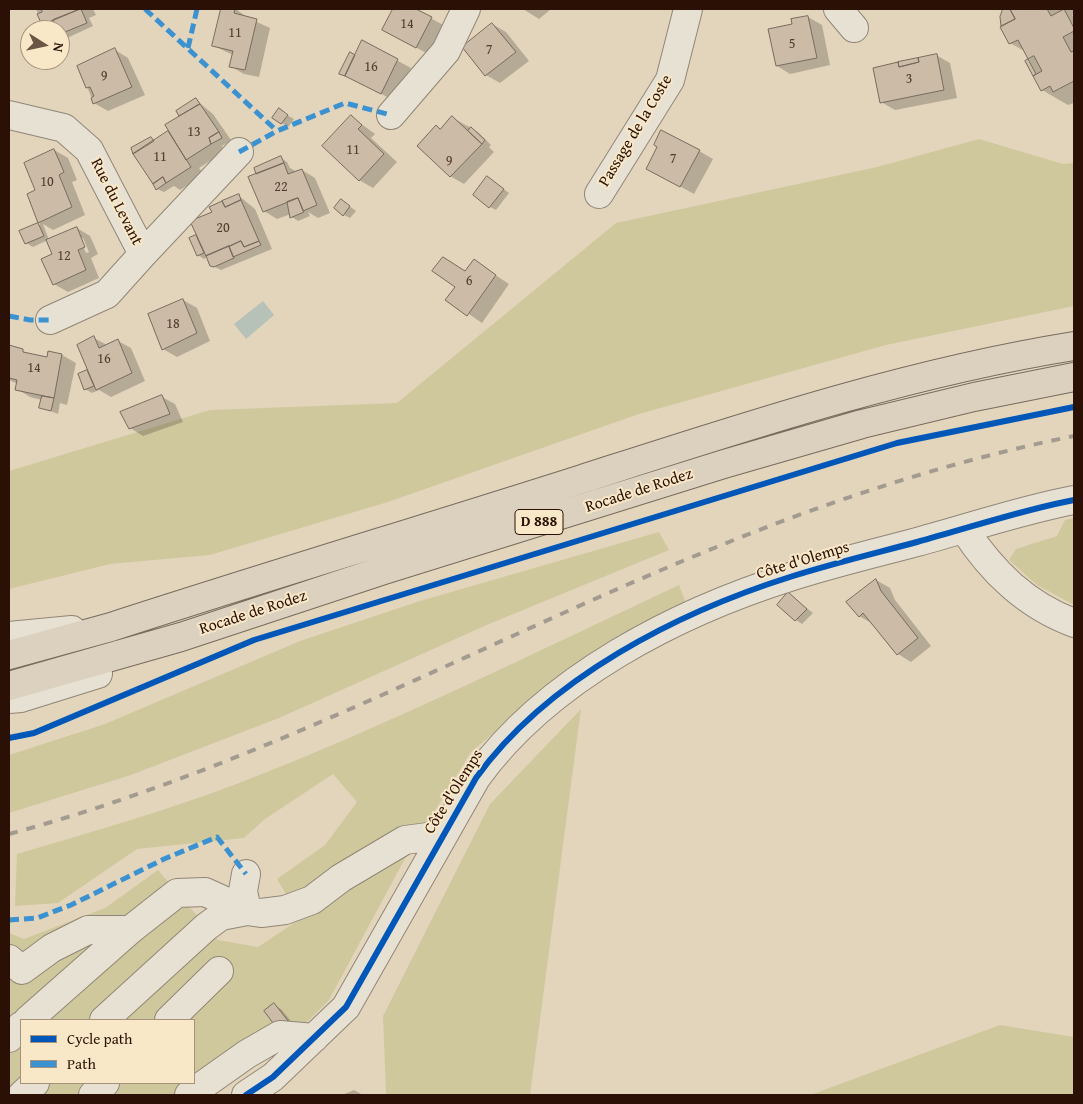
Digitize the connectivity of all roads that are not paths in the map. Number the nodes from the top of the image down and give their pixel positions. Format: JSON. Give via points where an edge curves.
{"nodes":[{"id":1,"x":466,"y":9,"type":"edge"},
{"id":2,"x":688,"y":9,"type":"edge"},
{"id":3,"x":9,"y":115,"type":"edge"},
{"id":4,"x":391,"y":116,"type":"dead end"},
{"id":5,"x":239,"y":152,"type":"dead end"},
{"id":6,"x":599,"y":194,"type":"dead end"},
{"id":7,"x":143,"y":254,"type":"junction"},
{"id":8,"x":50,"y":320,"type":"dead end"},
{"id":9,"x":1074,"y":346,"type":"edge"},
{"id":10,"x":1074,"y":377,"type":"edge"},
{"id":11,"x":1074,"y":500,"type":"edge"},
{"id":12,"x":964,"y":530,"type":"junction"},
{"id":13,"x":1074,"y":623,"type":"edge"},
{"id":14,"x":111,"y":627,"type":"junction"},
{"id":15,"x":9,"y":636,"type":"edge"},
{"id":16,"x":181,"y":637,"type":"junction"},
{"id":17,"x":9,"y":656,"type":"edge"},
{"id":18,"x":9,"y":686,"type":"edge"},
{"id":19,"x":9,"y":699,"type":"edge"},
{"id":20,"x":443,"y":835,"type":"junction"},
{"id":21,"x":246,"y":874,"type":"dead end"},
{"id":22,"x":247,"y":911,"type":"junction"},
{"id":23,"x":130,"y":930,"type":"junction"},
{"id":24,"x":12,"y":970,"type":"edge"},
{"id":25,"x":219,"y":971,"type":"dead end"},
{"id":26,"x":29,"y":1019,"type":"edge"},
{"id":27,"x":105,"y":1019,"type":"edge"},
{"id":28,"x":170,"y":1019,"type":"edge"},
{"id":29,"x":20,"y":1027,"type":"edge"},
{"id":30,"x":9,"y":1038,"type":"edge"},
{"id":31,"x":314,"y":1038,"type":"junction"},
{"id":32,"x":35,"y":1084,"type":"edge"},
{"id":33,"x":105,"y":1084,"type":"edge"},
{"id":34,"x":22,"y":1095,"type":"edge"},
{"id":35,"x":93,"y":1095,"type":"edge"},
{"id":36,"x":190,"y":1095,"type":"edge"},
{"id":37,"x":246,"y":1095,"type":"edge"}],
"edges":[{"from":1,"to":4,"type":"street","via":[[446,51]]},
{"from":2,"to":6,"type":"street","name":"Passage de la Coste","via":[[670,80]]},
{"from":3,"to":7,"type":"street","name":"Rue du Levant","via":[[64,128],[89,150]]},
{"from":5,"to":7,"type":"street","name":"Rue du Levant"},
{"from":7,"to":8,"type":"street","name":"Rue du Levant","via":[[107,294]]},
{"from":9,"to":14,"type":"highway","name":"Rocade de Rodez","number":"D 888","via":[[964,368],[764,421]]},
{"from":10,"to":16,"type":"highway","name":"Rocade de Rodez","number":"D 888","via":[[871,422],[733,462],[384,570]]},
{"from":11,"to":12,"type":"street","name":"Côte d'Olemps"},
{"from":12,"to":13,"type":"street","via":[[1010,587],[1041,608]]},
{"from":12,"to":20,"type":"street","name":"Côte d'Olemps","via":[[793,576],[734,597],[613,656],[556,696],[497,749]]},
{"from":14,"to":15,"type":"street"},
{"from":14,"to":17,"type":"highway","name":"Rocade de Rodez","number":"D 888"},
{"from":16,"to":18,"type":"highway","name":"Rocade de Rodez","number":"D 888"},
{"from":16,"to":19,"type":"street","via":[[138,661],[22,698]]},
{"from":20,"to":22,"type":"street","via":[[405,840],[341,878],[312,900],[285,910]]},
{"from":20,"to":31,"type":"street","name":"Côte d'Olemps","via":[[346,1007]]},
{"from":21,"to":22,"type":"street","via":[[243,891]]},
{"from":22,"to":23,"type":"street","via":[[205,892],[178,893]]},
{"from":22,"to":27,"type":"street","via":[[221,916],[206,927]]},
{"from":23,"to":24,"type":"street","via":[[88,930]]},
{"from":23,"to":26,"type":"street"},
{"from":25,"to":28,"type":"street"},
{"from":29,"to":30,"type":"street"},
{"from":31,"to":36,"type":"street","via":[[280,1035]]},
{"from":31,"to":37,"type":"street","name":"Côte d'Olemps","via":[[272,1077]]},
{"from":32,"to":34,"type":"street"},
{"from":33,"to":35,"type":"street"}]}
